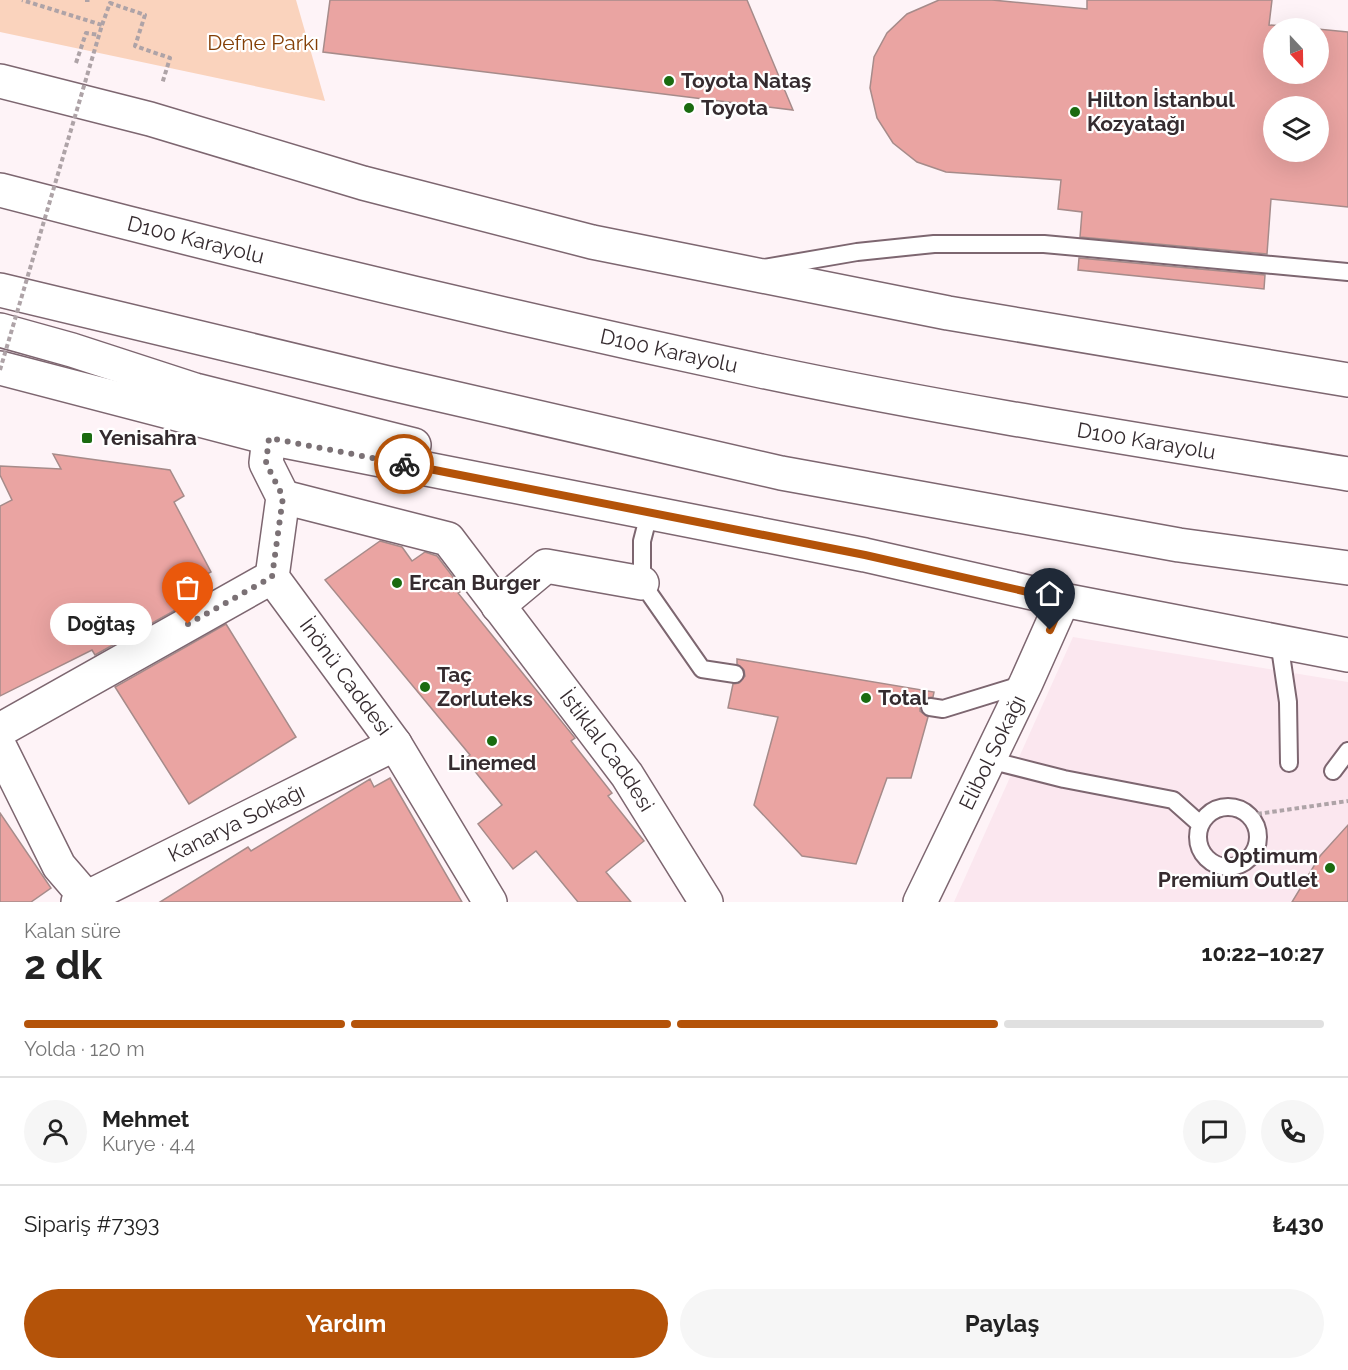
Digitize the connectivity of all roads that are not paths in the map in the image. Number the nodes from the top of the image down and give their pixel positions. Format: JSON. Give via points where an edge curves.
{"nodes":[{"id":1,"x":0,"y":81,"type":"edge"},
{"id":2,"x":0,"y":190,"type":"edge"},
{"id":3,"x":740,"y":272,"type":"junction"},
{"id":4,"x":1348,"y":272,"type":"edge"},
{"id":5,"x":0,"y":290,"type":"edge"},
{"id":6,"x":0,"y":330,"type":"edge"},
{"id":7,"x":0,"y":369,"type":"edge"},
{"id":8,"x":1348,"y":380,"type":"edge"},
{"id":9,"x":269,"y":438,"type":"junction"},
{"id":10,"x":1348,"y":474,"type":"edge"},
{"id":11,"x":522,"y":487,"type":"junction"},
{"id":12,"x":283,"y":497,"type":"junction"},
{"id":13,"x":649,"y":514,"type":"junction"},
{"id":14,"x":1348,"y":568,"type":"edge"},
{"id":15,"x":272,"y":577,"type":"junction"},
{"id":16,"x":642,"y":583,"type":"junction"},
{"id":17,"x":1063,"y":600,"type":"junction"},
{"id":18,"x":498,"y":606,"type":"junction"},
{"id":19,"x":1279,"y":641,"type":"junction"},
{"id":20,"x":1348,"y":655,"type":"edge"},
{"id":21,"x":735,"y":674,"type":"dead end"},
{"id":22,"x":1026,"y":683,"type":"junction"},
{"id":23,"x":930,"y":707,"type":"dead end"},
{"id":24,"x":0,"y":730,"type":"edge"},
{"id":25,"x":395,"y":744,"type":"junction"},
{"id":26,"x":0,"y":747,"type":"edge"},
{"id":27,"x":1348,"y":751,"type":"edge"},
{"id":28,"x":989,"y":760,"type":"junction"},
{"id":29,"x":1289,"y":763,"type":"dead end"},
{"id":30,"x":1333,"y":771,"type":"dead end"},
{"id":31,"x":1200,"y":824,"type":"junction"},
{"id":32,"x":85,"y":900,"type":"edge"},
{"id":33,"x":490,"y":902,"type":"edge"},
{"id":34,"x":706,"y":902,"type":"edge"},
{"id":35,"x":920,"y":902,"type":"edge"}],
"edges":[{"from":1,"to":3,"type":"main road","via":[[592,243]]},
{"from":2,"to":10,"type":"main road","name":"D100 Karayolu","via":[[435,297],[762,371],[1026,421]]},
{"from":3,"to":4,"type":"lane","via":[[857,252],[934,244],[1044,244]]},
{"from":3,"to":8,"type":"main road","via":[[948,313]]},
{"from":5,"to":14,"type":"main road","via":[[781,473],[1179,545]]},
{"from":6,"to":11,"type":"main road","via":[[195,390],[416,446]]},
{"from":7,"to":9,"type":"main road"},
{"from":9,"to":11,"type":"main road"},
{"from":9,"to":12,"type":"main road","via":[[266,463]]},
{"from":11,"to":13,"type":"main road"},
{"from":12,"to":15,"type":"main road"},
{"from":12,"to":18,"type":"main road","name":"İstiklal Caddesi","via":[[448,539]]},
{"from":13,"to":16,"type":"lane","via":[[642,541]]},
{"from":13,"to":17,"type":"main road","via":[[865,555]]},
{"from":15,"to":24,"type":"main road"},
{"from":15,"to":25,"type":"main road","name":"İnönü Caddesi"},
{"from":16,"to":18,"type":"main road","via":[[546,566]]},
{"from":16,"to":21,"type":"lane","via":[[702,669]]},
{"from":17,"to":19,"type":"main road"},
{"from":17,"to":22,"type":"main road","name":"Elibol Sokağı"},
{"from":18,"to":34,"type":"main road","name":"İstiklal Caddesi","via":[[627,775]]},
{"from":19,"to":20,"type":"main road"},
{"from":19,"to":29,"type":"lane","via":[[1288,702]]},
{"from":22,"to":23,"type":"lane","via":[[943,709]]},
{"from":22,"to":28,"type":"main road","name":"Elibol Sokağı"},
{"from":25,"to":32,"type":"main road","name":"Kanarya Sokağı"},
{"from":25,"to":33,"type":"main road","name":"İnönü Caddesi"},
{"from":26,"to":32,"type":"main road","via":[[59,866]]},
{"from":27,"to":30,"type":"lane"},
{"from":28,"to":31,"type":"lane","via":[[1173,801]]},
{"from":28,"to":35,"type":"main road","name":"Elibol Sokağı"},
{"from":31,"to":31,"type":"lane","via":[[1202,853],[1209,861],[1228,867],[1254,853],[1258,833],[1250,815],[1233,806],[1223,807]]}]}
